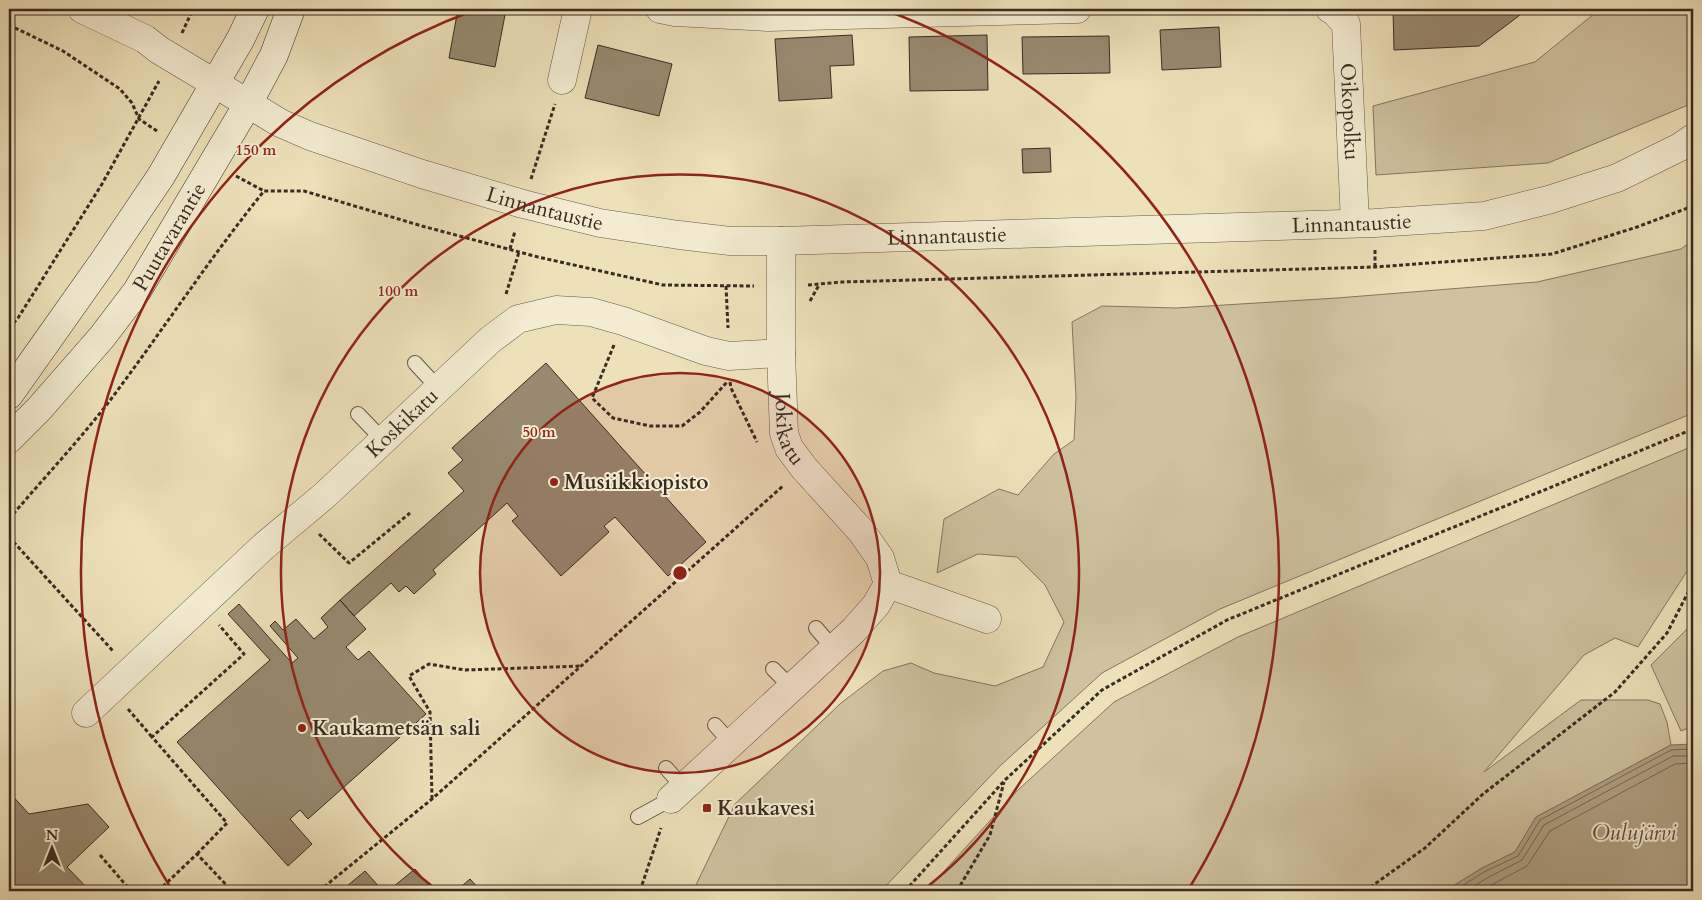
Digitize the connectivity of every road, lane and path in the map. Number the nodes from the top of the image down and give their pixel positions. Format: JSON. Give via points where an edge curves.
{"nodes":[{"id":1,"x":82,"y":9,"type":"edge"},
{"id":2,"x":193,"y":9,"type":"edge"},
{"id":3,"x":255,"y":9,"type":"edge"},
{"id":4,"x":291,"y":9,"type":"edge"},
{"id":5,"x":578,"y":9,"type":"edge"},
{"id":6,"x":660,"y":9,"type":"edge"},
{"id":7,"x":1078,"y":9,"type":"edge"},
{"id":8,"x":1330,"y":9,"type":"edge"},
{"id":9,"x":9,"y":25,"type":"edge"},
{"id":10,"x":171,"y":58,"type":"junction"},
{"id":11,"x":562,"y":80,"type":"joint"},
{"id":12,"x":214,"y":83,"type":"junction"},
{"id":13,"x":248,"y":104,"type":"junction"},
{"id":14,"x":138,"y":119,"type":"junction"},
{"id":15,"x":1693,"y":138,"type":"edge"},
{"id":16,"x":179,"y":145,"type":"junction"},
{"id":17,"x":214,"y":164,"type":"junction"},
{"id":18,"x":264,"y":191,"type":"dead end"},
{"id":19,"x":523,"y":204,"type":"junction"},
{"id":20,"x":1355,"y":223,"type":"junction"},
{"id":21,"x":781,"y":241,"type":"junction"},
{"id":22,"x":510,"y":248,"type":"dead end"},
{"id":23,"x":624,"y":321,"type":"junction"},
{"id":24,"x":9,"y":328,"type":"edge"},
{"id":25,"x":781,"y":353,"type":"junction"},
{"id":26,"x":415,"y":362,"type":"dead end"},
{"id":27,"x":730,"y":378,"type":"dead end"},
{"id":28,"x":439,"y":389,"type":"junction"},
{"id":29,"x":9,"y":395,"type":"edge"},
{"id":30,"x":358,"y":414,"type":"dead end"},
{"id":31,"x":1693,"y":429,"type":"edge"},
{"id":32,"x":9,"y":439,"type":"edge"},
{"id":33,"x":383,"y":440,"type":"junction"},
{"id":34,"x":787,"y":482,"type":"dead end"},
{"id":35,"x":410,"y":514,"type":"dead end"},
{"id":36,"x":300,"y":517,"type":"junction"},
{"id":37,"x":9,"y":537,"type":"edge"},
{"id":38,"x":1693,"y":583,"type":"edge"},
{"id":39,"x":888,"y":584,"type":"junction"},
{"id":40,"x":201,"y":606,"type":"junction"},
{"id":41,"x":987,"y":618,"type":"dead end"},
{"id":42,"x":816,"y":628,"type":"dead end"},
{"id":43,"x":834,"y":649,"type":"junction"},
{"id":44,"x":582,"y":666,"type":"junction"},
{"id":45,"x":131,"y":671,"type":"junction"},
{"id":46,"x":111,"y":690,"type":"junction"},
{"id":47,"x":86,"y":713,"type":"dead end"},
{"id":48,"x":152,"y":737,"type":"junction"},
{"id":49,"x":1004,"y":780,"type":"junction"},
{"id":50,"x":674,"y":785,"type":"junction"},
{"id":51,"x":432,"y":799,"type":"junction"},
{"id":52,"x":638,"y":817,"type":"dead end"},
{"id":53,"x":197,"y":854,"type":"junction"},
{"id":54,"x":100,"y":855,"type":"dead end"},
{"id":55,"x":131,"y":891,"type":"edge"},
{"id":56,"x":158,"y":891,"type":"edge"},
{"id":57,"x":232,"y":891,"type":"edge"},
{"id":58,"x":319,"y":891,"type":"edge"},
{"id":59,"x":640,"y":891,"type":"edge"},
{"id":60,"x":905,"y":891,"type":"edge"},
{"id":61,"x":957,"y":891,"type":"edge"},
{"id":62,"x":1366,"y":891,"type":"edge"}],
"edges":[{"from":1,"to":10,"type":"street","name":"Linnantaustie","via":[[145,39]]},
{"from":2,"to":10,"type":"path"},
{"from":3,"to":12,"type":"street","name":"Puutavarantie"},
{"from":4,"to":13,"type":"street","name":"Puutavarantie","via":[[274,55]]},
{"from":5,"to":11,"type":"street"},
{"from":6,"to":7,"type":"street","via":[[768,17]]},
{"from":8,"to":20,"type":"street","name":"Oikopolku","via":[[1346,24]]},
{"from":9,"to":14,"type":"path","via":[[62,51],[120,89],[132,103]]},
{"from":10,"to":12,"type":"street","name":"Linnantaustie"},
{"from":10,"to":14,"type":"path"},
{"from":11,"to":19,"type":"path"},
{"from":12,"to":13,"type":"street","name":"Linnantaustie"},
{"from":12,"to":16,"type":"street","name":"Puutavarantie"},
{"from":13,"to":17,"type":"street","name":"Puutavarantie"},
{"from":13,"to":19,"type":"street","name":"Linnantaustie","via":[[310,136]]},
{"from":14,"to":16,"type":"path"},
{"from":14,"to":24,"type":"path","via":[[102,184]]},
{"from":15,"to":20,"type":"street","name":"Linnantaustie","via":[[1617,178],[1484,216]]},
{"from":16,"to":29,"type":"street","name":"Puutavarantie","via":[[103,262]]},
{"from":17,"to":18,"type":"path"},
{"from":17,"to":32,"type":"street","name":"Puutavarantie","via":[[137,291],[102,337]]},
{"from":19,"to":21,"type":"street","name":"Linnantaustie","via":[[600,223],[680,235]]},
{"from":19,"to":22,"type":"path"},
{"from":20,"to":21,"type":"street","name":"Linnantaustie"},
{"from":21,"to":25,"type":"street","name":"Jokikatu"},
{"from":23,"to":25,"type":"street","name":"Koskikatu","via":[[691,347],[730,356]]},
{"from":23,"to":27,"type":"path","via":[[592,398],[613,418],[650,426],[682,426],[700,412]]},
{"from":23,"to":28,"type":"street","name":"Koskikatu","via":[[592,312],[556,310],[518,319],[490,340]]},
{"from":25,"to":39,"type":"street","name":"Jokikatu","via":[[784,433],[789,448],[880,558]]},
{"from":26,"to":28,"type":"lane"},
{"from":28,"to":33,"type":"street","name":"Koskikatu"},
{"from":30,"to":33,"type":"lane"},
{"from":31,"to":49,"type":"path","via":[[1227,620],[1102,690]]},
{"from":33,"to":36,"type":"street","name":"Koskikatu"},
{"from":34,"to":44,"type":"path"},
{"from":35,"to":36,"type":"path","via":[[349,563]]},
{"from":36,"to":40,"type":"street","name":"Koskikatu"},
{"from":37,"to":45,"type":"path"},
{"from":38,"to":62,"type":"path","via":[[1667,633],[1616,692],[1484,794],[1425,848]]},
{"from":39,"to":41,"type":"street"},
{"from":39,"to":43,"type":"street","via":[[876,605]]},
{"from":40,"to":45,"type":"street","name":"Koskikatu"},
{"from":40,"to":48,"type":"path","via":[[244,654]]},
{"from":42,"to":43,"type":"lane"},
{"from":43,"to":50,"type":"street","via":[[782,678]]},
{"from":44,"to":51,"type":"path"},
{"from":44,"to":51,"type":"path","via":[[465,670],[429,664],[409,676],[430,712]]},
{"from":45,"to":46,"type":"street","name":"Koskikatu"},
{"from":46,"to":47,"type":"street","name":"Koskikatu"},
{"from":46,"to":48,"type":"path"},
{"from":48,"to":53,"type":"path","via":[[227,823]]},
{"from":49,"to":60,"type":"path"},
{"from":49,"to":61,"type":"path","via":[[990,835]]},
{"from":50,"to":52,"type":"lane"},
{"from":50,"to":59,"type":"path"},
{"from":51,"to":58,"type":"path"},
{"from":53,"to":56,"type":"path"},
{"from":53,"to":57,"type":"path"},
{"from":54,"to":55,"type":"path"}]}
